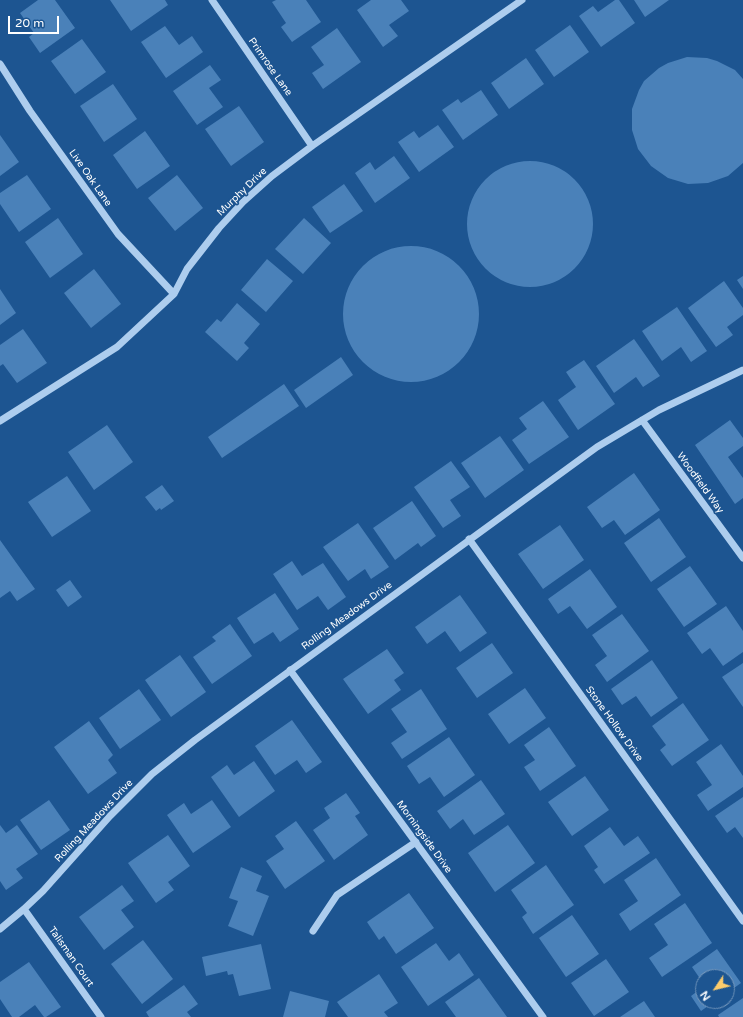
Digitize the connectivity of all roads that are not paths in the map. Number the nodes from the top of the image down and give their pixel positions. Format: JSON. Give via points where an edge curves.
{"nodes":[{"id":1,"x":212,"y":0,"type":"edge"},
{"id":2,"x":522,"y":0,"type":"edge"},
{"id":3,"x":0,"y":64,"type":"edge"},
{"id":4,"x":312,"y":146,"type":"junction"},
{"id":5,"x":174,"y":294,"type":"junction"},
{"id":6,"x":743,"y":370,"type":"edge"},
{"id":7,"x":642,"y":420,"type":"junction"},
{"id":8,"x":0,"y":421,"type":"edge"},
{"id":9,"x":469,"y":540,"type":"junction"},
{"id":10,"x":743,"y":558,"type":"edge"},
{"id":11,"x":290,"y":670,"type":"junction"},
{"id":12,"x":416,"y":842,"type":"junction"},
{"id":13,"x":24,"y":909,"type":"junction"},
{"id":14,"x":743,"y":921,"type":"edge"},
{"id":15,"x":0,"y":929,"type":"edge"},
{"id":16,"x":313,"y":931,"type":"dead end"},
{"id":17,"x":101,"y":1017,"type":"edge"},
{"id":18,"x":543,"y":1017,"type":"edge"}],
"edges":[{"from":1,"to":4,"type":"street","name":"Primrose Lane"},
{"from":2,"to":4,"type":"street","name":"Murphy Drive"},
{"from":3,"to":5,"type":"street","name":"Live Oak Lane","via":[[30,111],[118,234]]},
{"from":4,"to":5,"type":"street","name":"Murphy Drive","via":[[243,202],[187,269]]},
{"from":5,"to":8,"type":"street","name":"Murphy Drive","via":[[117,347]]},
{"from":6,"to":7,"type":"street","name":"Rolling Meadows Drive"},
{"from":7,"to":9,"type":"street","name":"Rolling Meadows Drive","via":[[597,447]]},
{"from":7,"to":10,"type":"street","name":"Woodfield Way"},
{"from":9,"to":11,"type":"street","name":"Rolling Meadows Drive"},
{"from":9,"to":14,"type":"street","name":"Stone Hollow Drive"},
{"from":11,"to":12,"type":"street","name":"Morningside Drive"},
{"from":11,"to":13,"type":"street","name":"Rolling Meadows Drive","via":[[152,774]]},
{"from":12,"to":16,"type":"street","via":[[337,895]]},
{"from":12,"to":18,"type":"street","name":"Morningside Drive"},
{"from":13,"to":15,"type":"street","name":"Rolling Meadows Drive"},
{"from":13,"to":17,"type":"street","name":"Talisman Court"}]}
